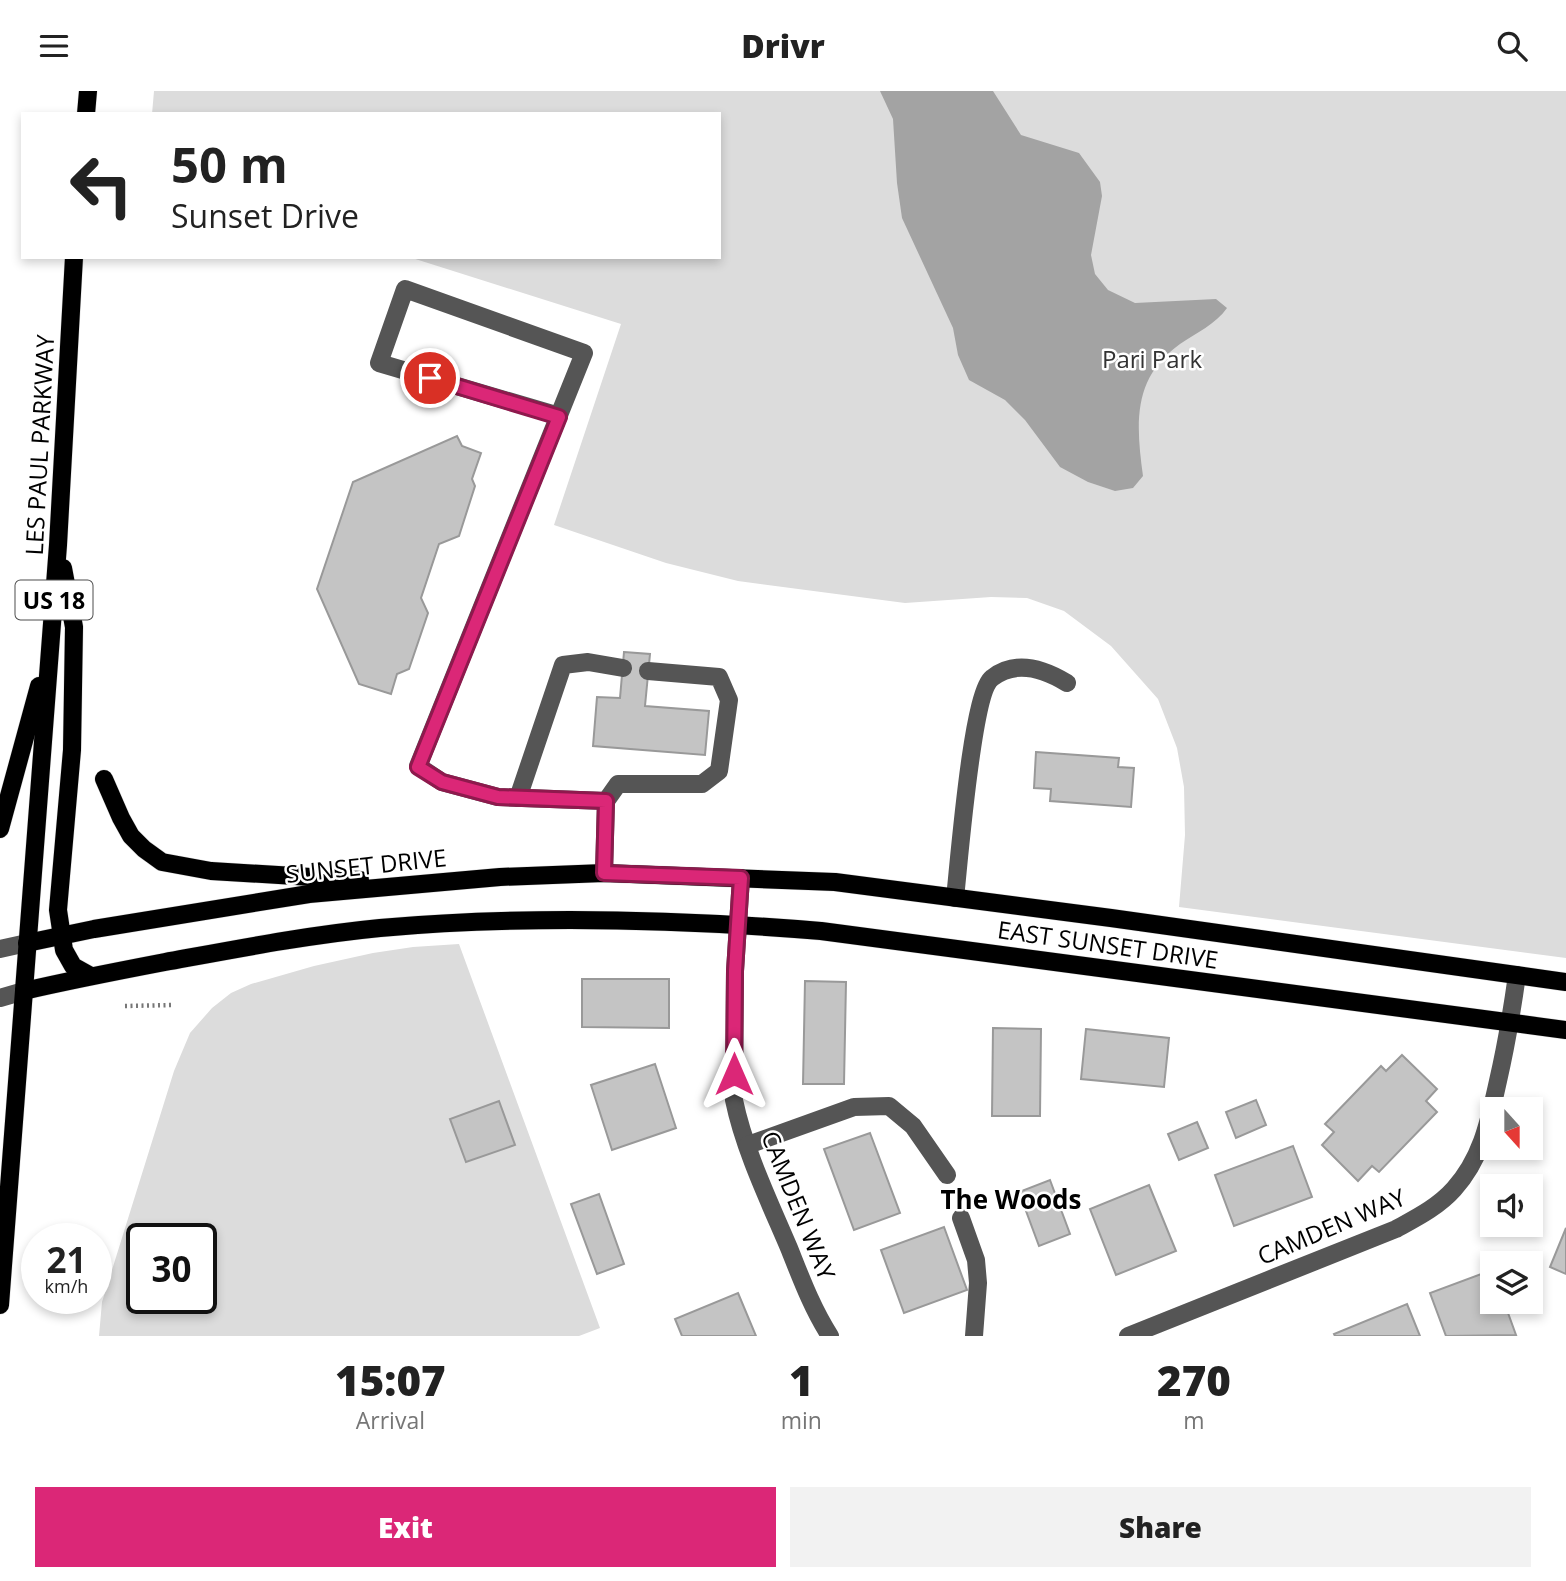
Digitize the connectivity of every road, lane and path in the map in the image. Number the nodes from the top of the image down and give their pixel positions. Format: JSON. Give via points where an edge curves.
{"nodes":[{"id":1,"x":88,"y":91,"type":"edge"},
{"id":2,"x":86,"y":112,"type":"edge"},
{"id":3,"x":74,"y":259,"type":"edge"},
{"id":4,"x":559,"y":417,"type":"junction"},
{"id":5,"x":58,"y":545,"type":"junction"},
{"id":6,"x":50,"y":649,"type":"junction"},
{"id":7,"x":623,"y":668,"type":"dead end"},
{"id":8,"x":648,"y":671,"type":"dead end"},
{"id":9,"x":1066,"y":683,"type":"dead end"},
{"id":10,"x":104,"y":779,"type":"dead end"},
{"id":11,"x":518,"y":798,"type":"junction"},
{"id":12,"x":606,"y":801,"type":"junction"},
{"id":13,"x":0,"y":829,"type":"edge"},
{"id":14,"x":604,"y":873,"type":"junction"},
{"id":15,"x":741,"y":878,"type":"junction"},
{"id":16,"x":413,"y":884,"type":"junction"},
{"id":17,"x":955,"y":898,"type":"junction"},
{"id":18,"x":737,"y":924,"type":"junction"},
{"id":19,"x":60,"y":935,"type":"junction"},
{"id":20,"x":27,"y":943,"type":"junction"},
{"id":21,"x":0,"y":950,"type":"edge"},
{"id":22,"x":1517,"y":975,"type":"junction"},
{"id":23,"x":91,"y":977,"type":"junction"},
{"id":24,"x":1566,"y":982,"type":"edge"},
{"id":25,"x":24,"y":991,"type":"junction"},
{"id":26,"x":0,"y":999,"type":"edge"},
{"id":27,"x":173,"y":1005,"type":"dead end"},
{"id":28,"x":125,"y":1006,"type":"dead end"},
{"id":29,"x":1511,"y":1023,"type":"junction"},
{"id":30,"x":1566,"y":1030,"type":"edge"},
{"id":31,"x":0,"y":1136,"type":"edge"},
{"id":32,"x":748,"y":1145,"type":"junction"},
{"id":33,"x":947,"y":1175,"type":"dead end"},
{"id":34,"x":9,"y":1176,"type":"junction"},
{"id":35,"x":961,"y":1218,"type":"dead end"},
{"id":36,"x":0,"y":1305,"type":"edge"},
{"id":37,"x":830,"y":1336,"type":"edge"},
{"id":38,"x":974,"y":1336,"type":"edge"},
{"id":39,"x":1128,"y":1336,"type":"edge"}],
"edges":[{"from":1,"to":2,"type":"main road"},
{"from":3,"to":5,"type":"main road","name":"LES PAUL PARKWAY","number":"US 18"},
{"from":4,"to":4,"type":"street","via":[[584,353],[405,289],[379,363]]},
{"from":4,"to":11,"type":"street","via":[[418,767],[442,782]]},
{"from":5,"to":6,"type":"main road","name":"LES PAUL PARKWAY","number":"US 18"},
{"from":5,"to":19,"type":"main road","via":[[74,627],[72,750],[58,910]]},
{"from":6,"to":13,"type":"main road"},
{"from":6,"to":20,"type":"main road","name":"LES PAUL PARKWAY","number":"US 18"},
{"from":7,"to":11,"type":"street","via":[[588,662],[563,665]]},
{"from":8,"to":12,"type":"street","via":[[719,677],[729,699],[719,771],[702,784],[618,784]]},
{"from":9,"to":17,"type":"street","via":[[1030,667],[991,678],[983,691]]},
{"from":10,"to":16,"type":"main road","via":[[131,836],[162,862],[211,871]]},
{"from":11,"to":12,"type":"street"},
{"from":12,"to":14,"type":"street"},
{"from":14,"to":15,"type":"main road","name":"SUNSET DRIVE"},
{"from":14,"to":16,"type":"main road","name":"SUNSET DRIVE"},
{"from":15,"to":17,"type":"main road","name":"EAST SUNSET DRIVE","via":[[835,882]]},
{"from":15,"to":18,"type":"street","name":"CAMDEN WAY"},
{"from":16,"to":19,"type":"main road","name":"SUNSET DRIVE","via":[[286,897]]},
{"from":17,"to":22,"type":"main road","name":"EAST SUNSET DRIVE"},
{"from":18,"to":23,"type":"main road","name":"EAST SUNSET DRIVE","via":[[642,919],[381,928],[223,951]]},
{"from":18,"to":29,"type":"main road","name":"EAST SUNSET DRIVE","via":[[971,950]]},
{"from":18,"to":32,"type":"street","name":"CAMDEN WAY","via":[[734,1100]]},
{"from":19,"to":20,"type":"main road","name":"SUNSET DRIVE"},
{"from":19,"to":23,"type":"main road","via":[[73,966]]},
{"from":20,"to":21,"type":"street","name":"SUNSET DRIVE"},
{"from":20,"to":25,"type":"main road","name":"LES PAUL PARKWAY","number":"US 18"},
{"from":22,"to":24,"type":"main road","name":"EAST SUNSET DRIVE"},
{"from":22,"to":29,"type":"street","name":"CAMDEN WAY"},
{"from":23,"to":25,"type":"main road"},
{"from":25,"to":26,"type":"street"},
{"from":25,"to":34,"type":"main road","name":"LES PAUL PARKWAY","number":"US 18"},
{"from":27,"to":28,"type":"path"},
{"from":29,"to":30,"type":"main road","name":"EAST SUNSET DRIVE"},
{"from":29,"to":39,"type":"street","name":"CAMDEN WAY","via":[[1486,1136],[1472,1166],[1431,1209],[1396,1229]]},
{"from":31,"to":34,"type":"main road"},
{"from":32,"to":33,"type":"street","via":[[854,1107],[889,1106],[914,1126]]},
{"from":32,"to":37,"type":"street","name":"CAMDEN WAY","via":[[814,1311]]},
{"from":34,"to":36,"type":"main road","name":"LES PAUL PARKWAY","number":"US 18"},
{"from":35,"to":38,"type":"street","via":[[976,1260]]}]}
